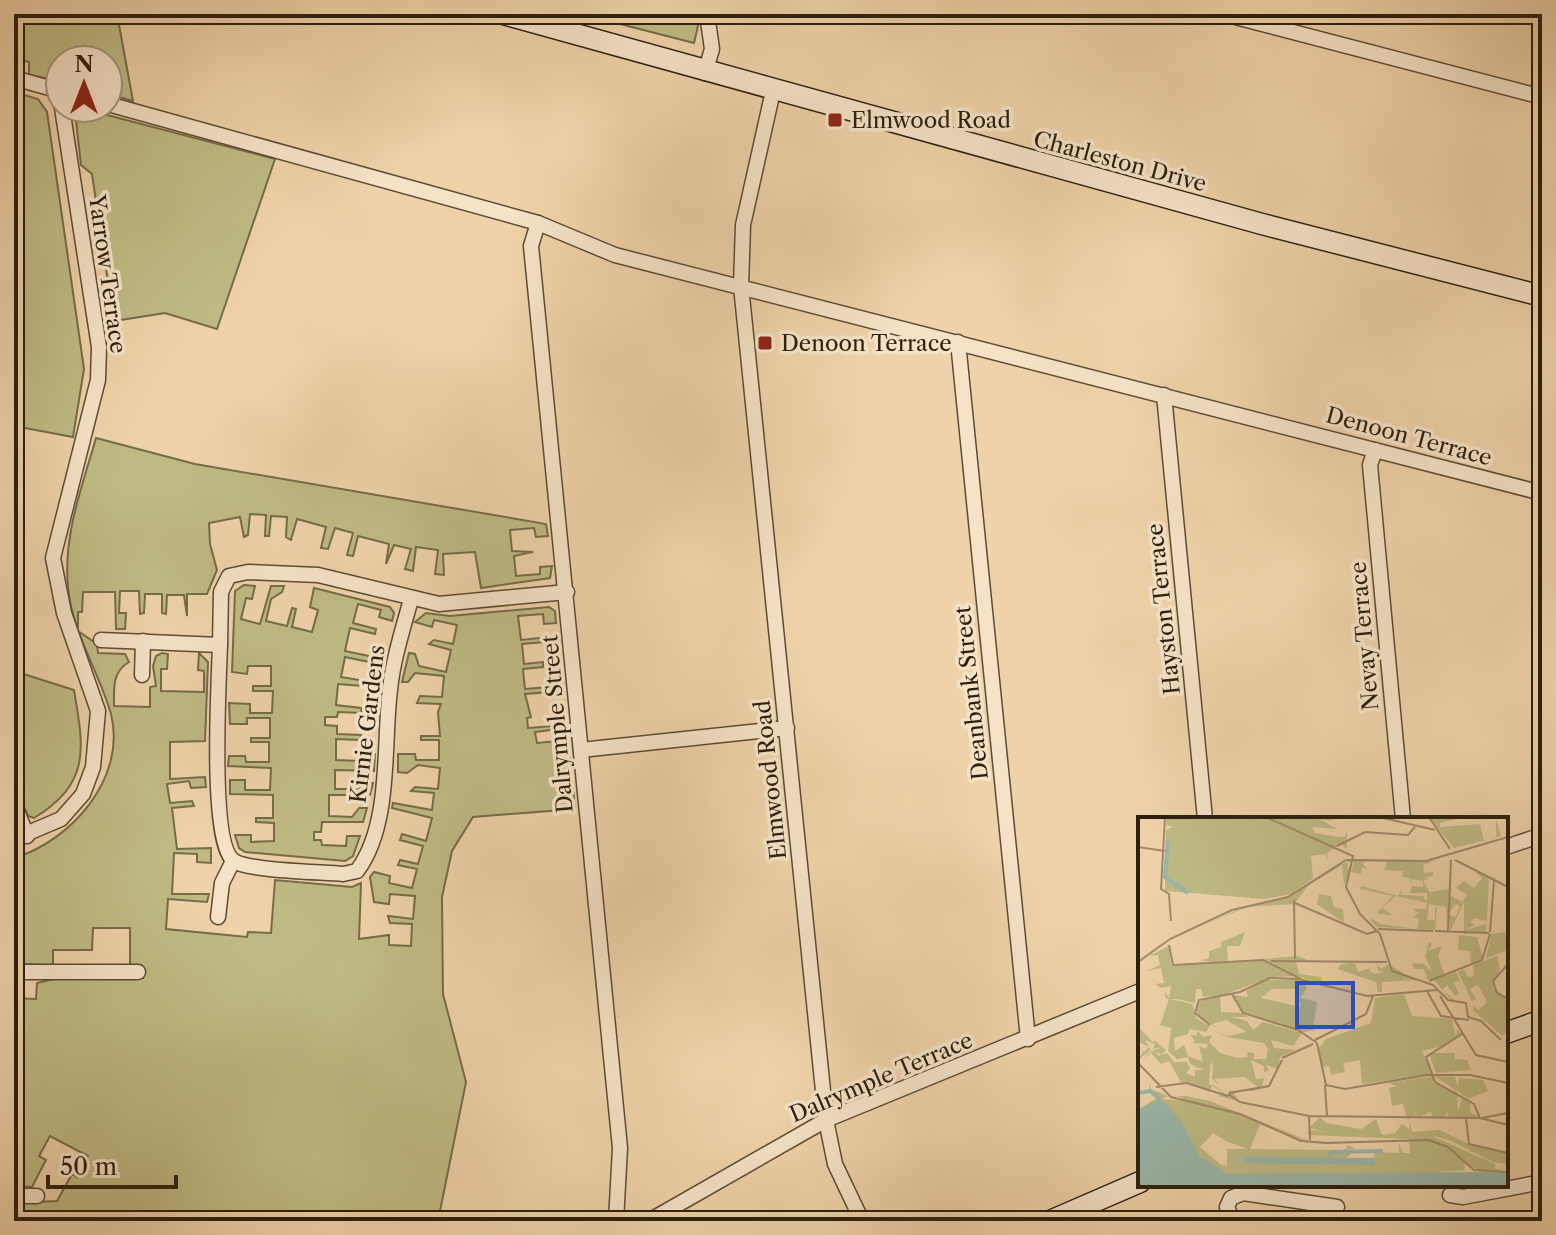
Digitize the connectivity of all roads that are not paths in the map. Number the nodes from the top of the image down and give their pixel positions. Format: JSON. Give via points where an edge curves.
{"nodes":[{"id":1,"x":503,"y":14,"type":"edge"},
{"id":2,"x":707,"y":14,"type":"edge"},
{"id":3,"x":1224,"y":14,"type":"edge"},
{"id":4,"x":705,"y":73,"type":"junction"},
{"id":5,"x":14,"y":78,"type":"edge"},
{"id":6,"x":44,"y":87,"type":"edge"},
{"id":7,"x":773,"y":91,"type":"junction"},
{"id":8,"x":1542,"y":97,"type":"edge"},
{"id":9,"x":124,"y":108,"type":"edge"},
{"id":10,"x":64,"y":124,"type":"edge"},
{"id":11,"x":538,"y":223,"type":"junction"},
{"id":12,"x":741,"y":286,"type":"junction"},
{"id":13,"x":1542,"y":296,"type":"edge"},
{"id":14,"x":958,"y":342,"type":"junction"},
{"id":15,"x":1164,"y":395,"type":"junction"},
{"id":16,"x":1375,"y":450,"type":"junction"},
{"id":17,"x":1542,"y":493,"type":"edge"},
{"id":18,"x":567,"y":592,"type":"junction"},
{"id":19,"x":411,"y":599,"type":"junction"},
{"id":20,"x":101,"y":640,"type":"dead end"},
{"id":21,"x":143,"y":641,"type":"junction"},
{"id":22,"x":220,"y":645,"type":"junction"},
{"id":23,"x":142,"y":675,"type":"dead end"},
{"id":24,"x":787,"y":728,"type":"junction"},
{"id":25,"x":581,"y":750,"type":"junction"},
{"id":26,"x":14,"y":803,"type":"edge"},
{"id":27,"x":1205,"y":817,"type":"edge"},
{"id":28,"x":1403,"y":817,"type":"edge"},
{"id":29,"x":1542,"y":835,"type":"edge"},
{"id":30,"x":21,"y":838,"type":"edge"},
{"id":31,"x":1508,"y":846,"type":"edge"},
{"id":32,"x":233,"y":861,"type":"junction"},
{"id":33,"x":218,"y":917,"type":"dead end"},
{"id":34,"x":14,"y":972,"type":"edge"},
{"id":35,"x":138,"y":972,"type":"dead end"},
{"id":36,"x":1138,"y":992,"type":"edge"},
{"id":37,"x":1542,"y":1020,"type":"edge"},
{"id":38,"x":1508,"y":1032,"type":"edge"},
{"id":39,"x":1028,"y":1039,"type":"junction"},
{"id":40,"x":826,"y":1120,"type":"junction"},
{"id":41,"x":1542,"y":1182,"type":"edge"},
{"id":42,"x":1138,"y":1183,"type":"edge"},
{"id":43,"x":1280,"y":1191,"type":"edge"},
{"id":44,"x":1450,"y":1195,"type":"dead end"},
{"id":45,"x":14,"y":1196,"type":"edge"},
{"id":46,"x":37,"y":1196,"type":"dead end"},
{"id":47,"x":1337,"y":1207,"type":"dead end"},
{"id":48,"x":616,"y":1221,"type":"edge"},
{"id":49,"x":649,"y":1221,"type":"edge"},
{"id":50,"x":862,"y":1221,"type":"edge"},
{"id":51,"x":1051,"y":1221,"type":"edge"},
{"id":52,"x":1233,"y":1221,"type":"edge"}],
"edges":[{"from":1,"to":4,"type":"street","name":"Charleston Drive"},
{"from":2,"to":4,"type":"street","via":[[712,49]]},
{"from":3,"to":8,"type":"street"},
{"from":4,"to":7,"type":"street","name":"Charleston Drive"},
{"from":5,"to":6,"type":"street"},
{"from":7,"to":12,"type":"street","name":"Elmwood Road","via":[[743,225]]},
{"from":7,"to":13,"type":"street","name":"Charleston Drive"},
{"from":9,"to":11,"type":"street","name":"Denoon Terrace"},
{"from":10,"to":30,"type":"street","name":"Yarrow Terrace","via":[[99,347],[98,380],[53,558],[64,613],[98,711],[93,767],[83,794],[61,819]]},
{"from":11,"to":12,"type":"street","name":"Denoon Terrace","via":[[615,255]]},
{"from":11,"to":18,"type":"street","name":"Dalrymple Street","via":[[531,246]]},
{"from":12,"to":14,"type":"street","name":"Denoon Terrace"},
{"from":12,"to":24,"type":"street","name":"Elmwood Road"},
{"from":14,"to":15,"type":"street","name":"Denoon Terrace"},
{"from":14,"to":39,"type":"street","name":"Deanbank Street"},
{"from":15,"to":16,"type":"street","name":"Denoon Terrace"},
{"from":15,"to":27,"type":"street","name":"Hayston Terrace"},
{"from":16,"to":17,"type":"street","name":"Denoon Terrace"},
{"from":16,"to":28,"type":"street","name":"Nevay Terrace","via":[[1370,465]]},
{"from":18,"to":19,"type":"street","via":[[439,604]]},
{"from":18,"to":25,"type":"street","name":"Dalrymple Street"},
{"from":19,"to":22,"type":"street","via":[[318,575],[229,576],[221,592]]},
{"from":19,"to":32,"type":"street","name":"Kirnie Gardens","via":[[392,669],[385,787],[365,860],[357,871],[343,874]]},
{"from":20,"to":21,"type":"street"},
{"from":21,"to":22,"type":"street"},
{"from":21,"to":23,"type":"street"},
{"from":22,"to":32,"type":"street","via":[[217,784],[224,848]]},
{"from":24,"to":25,"type":"street"},
{"from":24,"to":40,"type":"street","name":"Elmwood Road"},
{"from":25,"to":48,"type":"street","name":"Dalrymple Street","via":[[620,1148]]},
{"from":26,"to":30,"type":"street","name":"Yarrow Terrace"},
{"from":29,"to":31,"type":"street"},
{"from":32,"to":33,"type":"street","via":[[222,883]]},
{"from":34,"to":35,"type":"street"},
{"from":36,"to":39,"type":"street","name":"Dalrymple Terrace"},
{"from":37,"to":38,"type":"street"},
{"from":39,"to":40,"type":"street","name":"Dalrymple Terrace"},
{"from":40,"to":49,"type":"street","name":"Dalrymple Terrace"},
{"from":40,"to":50,"type":"street","name":"Elmwood Road","via":[[835,1164]]},
{"from":41,"to":44,"type":"street"},
{"from":42,"to":51,"type":"street"},
{"from":43,"to":47,"type":"street"},
{"from":43,"to":52,"type":"street","via":[[1231,1198],[1227,1207]]},
{"from":45,"to":46,"type":"street"}]}
